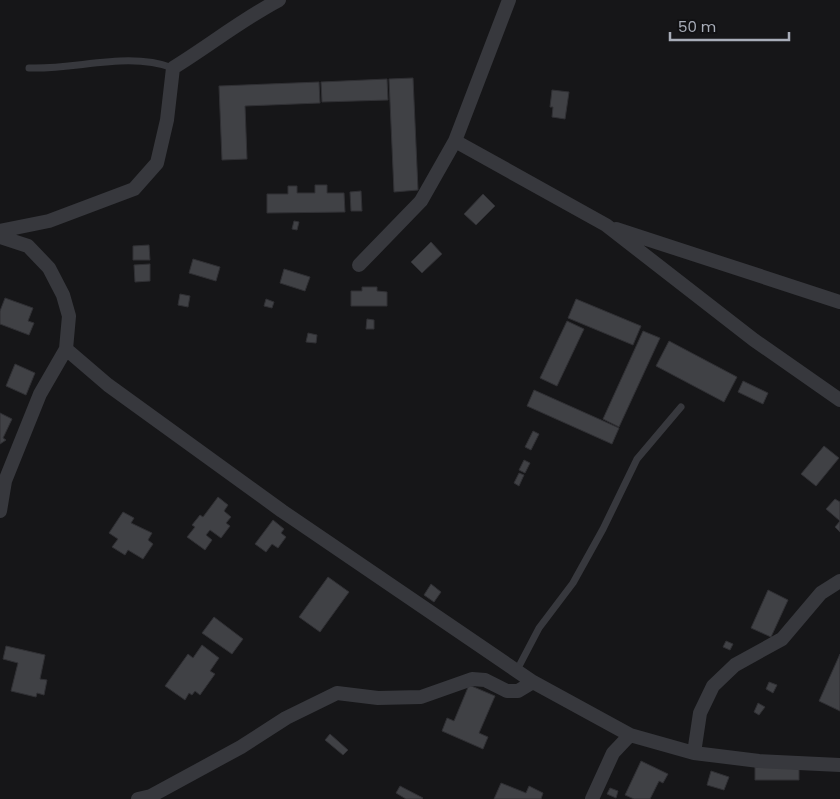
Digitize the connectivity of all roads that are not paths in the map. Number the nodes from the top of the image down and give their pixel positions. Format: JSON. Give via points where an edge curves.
{"nodes":[{"id":1,"x":278,"y":0,"type":"edge"},
{"id":2,"x":510,"y":0,"type":"edge"},
{"id":3,"x":29,"y":68,"type":"dead end"},
{"id":4,"x":173,"y":68,"type":"junction"},
{"id":5,"x":455,"y":141,"type":"junction"},
{"id":6,"x":606,"y":225,"type":"junction"},
{"id":7,"x":0,"y":231,"type":"edge"},
{"id":8,"x":0,"y":237,"type":"edge"},
{"id":9,"x":360,"y":265,"type":"dead end"},
{"id":10,"x":840,"y":302,"type":"edge"},
{"id":11,"x":66,"y":349,"type":"junction"},
{"id":12,"x":840,"y":400,"type":"edge"},
{"id":13,"x":681,"y":407,"type":"dead end"},
{"id":14,"x":0,"y":512,"type":"edge"},
{"id":15,"x":840,"y":581,"type":"edge"},
{"id":16,"x":517,"y":670,"type":"junction"},
{"id":17,"x":533,"y":682,"type":"junction"},
{"id":18,"x":630,"y":735,"type":"junction"},
{"id":19,"x":694,"y":753,"type":"junction"},
{"id":20,"x":840,"y":765,"type":"edge"},
{"id":21,"x":138,"y":799,"type":"edge"},
{"id":22,"x":592,"y":799,"type":"edge"}],
"edges":[{"from":1,"to":4,"type":"street","via":[[246,17],[209,46]]},
{"from":2,"to":5,"type":"street"},
{"from":3,"to":4,"type":"lane","via":[[53,69],[113,60],[158,62]]},
{"from":4,"to":7,"type":"street","via":[[167,120],[157,163],[134,189],[49,221]]},
{"from":5,"to":6,"type":"street"},
{"from":5,"to":9,"type":"street","via":[[421,201]]},
{"from":6,"to":10,"type":"street"},
{"from":6,"to":12,"type":"street","via":[[754,340]]},
{"from":8,"to":11,"type":"street","via":[[28,246],[49,268],[64,295],[69,316]]},
{"from":11,"to":14,"type":"street","via":[[40,394],[4,481]]},
{"from":11,"to":16,"type":"street","via":[[108,385],[282,511]]},
{"from":13,"to":16,"type":"lane","via":[[637,459],[573,583],[539,628]]},
{"from":15,"to":19,"type":"street","via":[[821,593],[782,639],[735,665],[713,686],[700,713]]},
{"from":16,"to":17,"type":"street"},
{"from":17,"to":18,"type":"street"},
{"from":17,"to":21,"type":"street","via":[[518,692],[507,691],[485,680],[472,679],[421,697],[378,698],[337,693],[286,718],[241,747],[150,796]]},
{"from":18,"to":19,"type":"street"},
{"from":18,"to":22,"type":"street","via":[[612,753]]},
{"from":19,"to":20,"type":"street","via":[[759,761]]}]}
